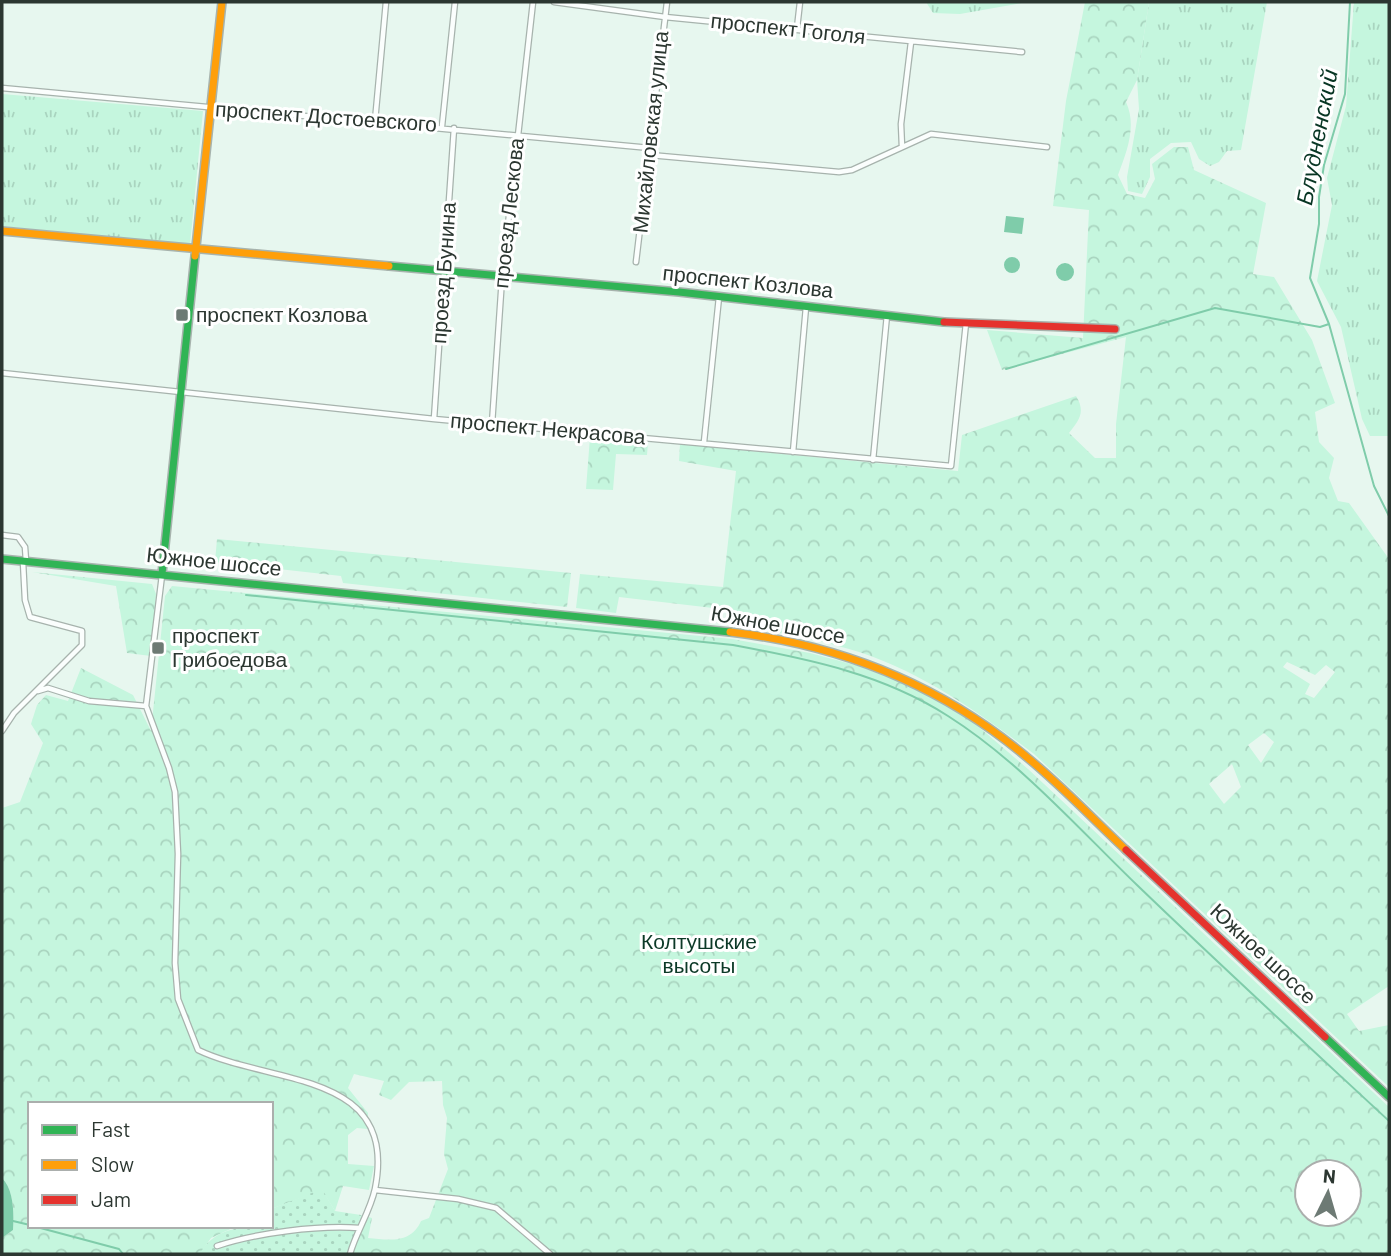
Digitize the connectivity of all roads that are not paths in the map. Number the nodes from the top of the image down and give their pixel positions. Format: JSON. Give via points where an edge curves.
{"nodes":[{"id":1,"x":222,"y":2,"type":"edge"},
{"id":2,"x":386,"y":2,"type":"edge"},
{"id":3,"x":455,"y":2,"type":"edge"},
{"id":4,"x":533,"y":2,"type":"edge"},
{"id":5,"x":554,"y":2,"type":"edge"},
{"id":6,"x":667,"y":2,"type":"edge"},
{"id":7,"x":800,"y":2,"type":"edge"},
{"id":8,"x":665,"y":17,"type":"junction"},
{"id":9,"x":797,"y":28,"type":"junction"},
{"id":10,"x":911,"y":41,"type":"junction"},
{"id":11,"x":1022,"y":52,"type":"dead end"},
{"id":12,"x":2,"y":88,"type":"edge"},
{"id":13,"x":210,"y":109,"type":"junction"},
{"id":14,"x":375,"y":121,"type":"junction"},
{"id":15,"x":442,"y":126,"type":"junction"},
{"id":16,"x":454,"y":128,"type":"junction"},
{"id":17,"x":517,"y":135,"type":"junction"},
{"id":18,"x":902,"y":147,"type":"junction"},
{"id":19,"x":1047,"y":147,"type":"dead end"},
{"id":20,"x":649,"y":148,"type":"junction"},
{"id":21,"x":650,"y":155,"type":"junction"},
{"id":22,"x":2,"y":231,"type":"edge"},
{"id":23,"x":195,"y":250,"type":"junction"},
{"id":24,"x":636,"y":262,"type":"dead end"},
{"id":25,"x":445,"y":271,"type":"junction"},
{"id":26,"x":502,"y":278,"type":"junction"},
{"id":27,"x":719,"y":296,"type":"junction"},
{"id":28,"x":806,"y":305,"type":"junction"},
{"id":29,"x":887,"y":314,"type":"junction"},
{"id":30,"x":966,"y":322,"type":"junction"},
{"id":31,"x":1115,"y":329,"type":"dead end"},
{"id":32,"x":2,"y":373,"type":"edge"},
{"id":33,"x":179,"y":391,"type":"junction"},
{"id":34,"x":434,"y":419,"type":"junction"},
{"id":35,"x":492,"y":424,"type":"junction"},
{"id":36,"x":704,"y":442,"type":"junction"},
{"id":37,"x":793,"y":452,"type":"junction"},
{"id":38,"x":873,"y":460,"type":"junction"},
{"id":39,"x":2,"y":535,"type":"edge"},
{"id":40,"x":2,"y":559,"type":"edge"},
{"id":41,"x":25,"y":562,"type":"junction"},
{"id":42,"x":162,"y":575,"type":"junction"},
{"id":43,"x":37,"y":691,"type":"junction"},
{"id":44,"x":146,"y":706,"type":"junction"},
{"id":45,"x":2,"y":731,"type":"edge"},
{"id":46,"x":1389,"y":1097,"type":"edge"},
{"id":47,"x":375,"y":1191,"type":"junction"},
{"id":48,"x":359,"y":1228,"type":"junction"},
{"id":49,"x":217,"y":1246,"type":"dead end"},
{"id":50,"x":350,"y":1254,"type":"edge"},
{"id":51,"x":550,"y":1254,"type":"edge"}],
"edges":[{"from":1,"to":13,"type":"street"},
{"from":2,"to":14,"type":"street"},
{"from":3,"to":15,"type":"street"},
{"from":4,"to":17,"type":"street","name":"проезд Лескова"},
{"from":5,"to":8,"type":"street","name":"проспект Гоголя"},
{"from":6,"to":8,"type":"street","name":"Михайловская улица"},
{"from":7,"to":9,"type":"street"},
{"from":8,"to":9,"type":"street","name":"проспект Гоголя"},
{"from":8,"to":20,"type":"street","name":"Михайловская улица"},
{"from":9,"to":10,"type":"street","name":"проспект Гоголя"},
{"from":10,"to":11,"type":"street","name":"проспект Гоголя"},
{"from":10,"to":18,"type":"street"},
{"from":12,"to":13,"type":"street","name":"проспект Достоевского"},
{"from":13,"to":14,"type":"street","name":"проспект Достоевского"},
{"from":13,"to":23,"type":"street"},
{"from":14,"to":15,"type":"street","name":"проспект Достоевского"},
{"from":15,"to":16,"type":"street","name":"проспект Достоевского"},
{"from":16,"to":17,"type":"street","name":"проспект Достоевского"},
{"from":16,"to":25,"type":"street","name":"проезд Бунина"},
{"from":17,"to":20,"type":"street","name":"проспект Достоевского"},
{"from":17,"to":26,"type":"street","name":"проезд Лескова"},
{"from":18,"to":19,"type":"street","via":[[932,134]]},
{"from":18,"to":21,"type":"street","via":[[839,172]]},
{"from":20,"to":21,"type":"street","name":"Михайловская улица"},
{"from":21,"to":24,"type":"street","name":"Михайловская улица"},
{"from":22,"to":23,"type":"street","name":"проспект Козлова"},
{"from":23,"to":25,"type":"street","name":"проспект Козлова"},
{"from":23,"to":33,"type":"street"},
{"from":25,"to":26,"type":"street","name":"проспект Козлова"},
{"from":25,"to":34,"type":"street","name":"проезд Бунина"},
{"from":26,"to":27,"type":"street","name":"проспект Козлова"},
{"from":26,"to":35,"type":"street","name":"проезд Лескова"},
{"from":27,"to":28,"type":"street","name":"проспект Козлова"},
{"from":27,"to":36,"type":"street"},
{"from":28,"to":29,"type":"street","name":"проспект Козлова"},
{"from":28,"to":37,"type":"street"},
{"from":29,"to":30,"type":"street","name":"проспект Козлова"},
{"from":29,"to":38,"type":"street"},
{"from":30,"to":31,"type":"street","name":"проспект Козлова"},
{"from":30,"to":38,"type":"street","name":"проспект Некрасова","via":[[951,466]]},
{"from":32,"to":33,"type":"street","name":"проспект Некрасова"},
{"from":33,"to":34,"type":"street","name":"проспект Некрасова"},
{"from":33,"to":42,"type":"street"},
{"from":34,"to":35,"type":"street","name":"проспект Некрасова"},
{"from":35,"to":36,"type":"street","name":"проспект Некрасова"},
{"from":36,"to":37,"type":"street","name":"проспект Некрасова"},
{"from":37,"to":38,"type":"street","name":"проспект Некрасова"},
{"from":39,"to":41,"type":"street","via":[[18,537]]},
{"from":40,"to":41,"type":"street","name":"Южное шоссе"},
{"from":41,"to":42,"type":"street","name":"Южное шоссе"},
{"from":41,"to":43,"type":"street","via":[[30,617],[82,631],[82,645]]},
{"from":42,"to":44,"type":"street"},
{"from":42,"to":46,"type":"street","name":"Южное шоссе","via":[[733,632],[831,650],[921,685],[977,719],[1029,759]]},
{"from":43,"to":44,"type":"street","via":[[48,688],[89,701]]},
{"from":43,"to":45,"type":"street"},
{"from":44,"to":47,"type":"street","via":[[175,792],[174,963],[178,999],[198,1050],[324,1087],[352,1103],[378,1142]]},
{"from":47,"to":48,"type":"street"},
{"from":47,"to":51,"type":"street","via":[[458,1199],[496,1208]]},
{"from":48,"to":49,"type":"street","via":[[255,1234]]},
{"from":48,"to":50,"type":"street"}]}
